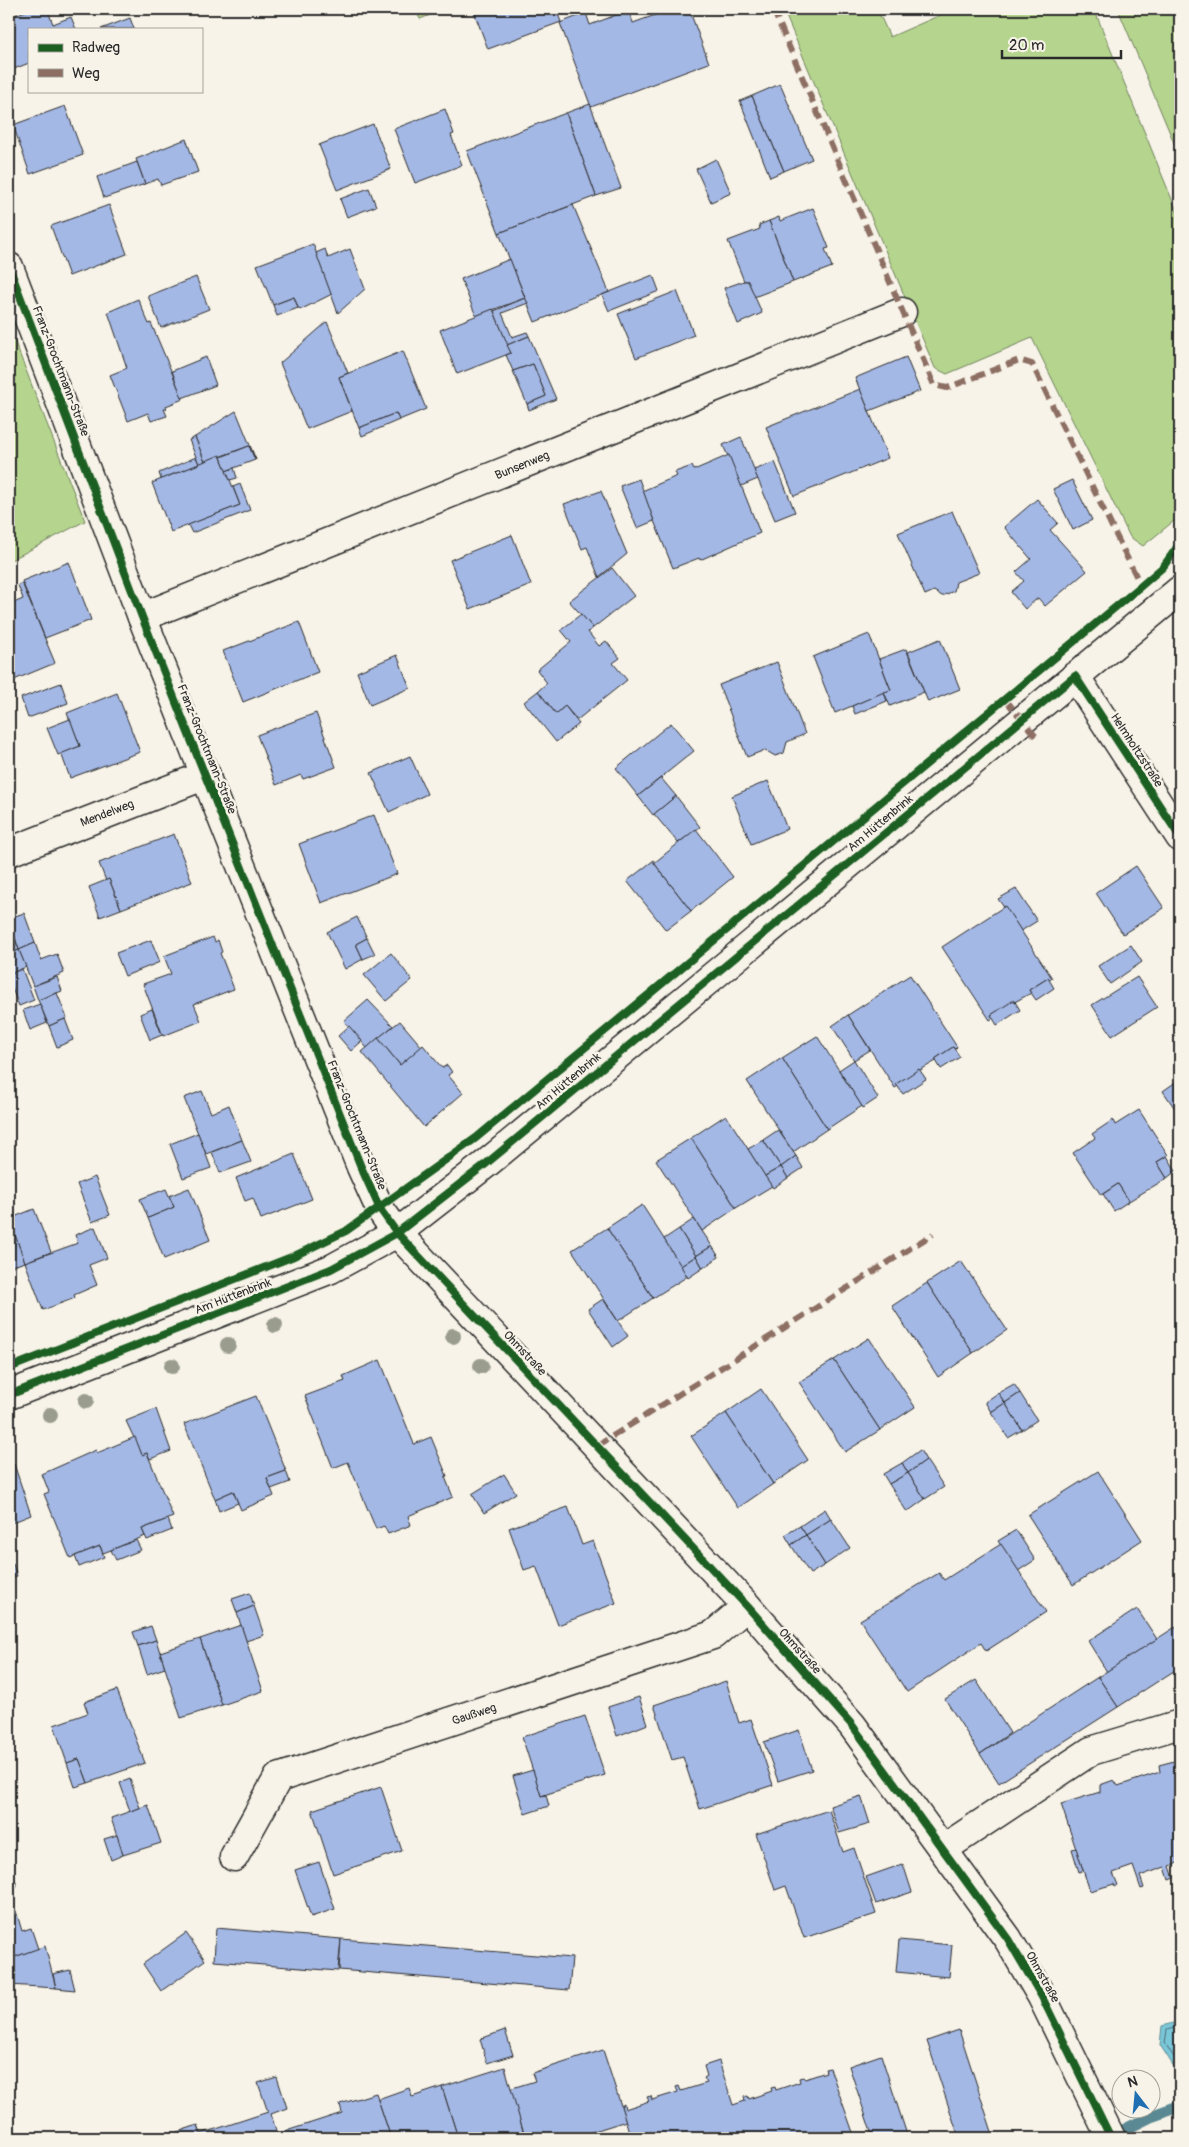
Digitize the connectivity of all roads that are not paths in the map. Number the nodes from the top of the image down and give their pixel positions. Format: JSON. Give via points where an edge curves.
{"nodes":[{"id":1,"x":9,"y":266,"type":"edge"},
{"id":2,"x":902,"y":312,"type":"dead end"},
{"id":3,"x":1180,"y":590,"type":"edge"},
{"id":4,"x":142,"y":617,"type":"junction"},
{"id":5,"x":1075,"y":676,"type":"junction"},
{"id":6,"x":206,"y":775,"type":"junction"},
{"id":7,"x":1180,"y":837,"type":"edge"},
{"id":8,"x":9,"y":852,"type":"edge"},
{"id":9,"x":397,"y":1233,"type":"junction"},
{"id":10,"x":9,"y":1395,"type":"edge"},
{"id":11,"x":747,"y":1606,"type":"junction"},
{"id":12,"x":1180,"y":1724,"type":"edge"},
{"id":13,"x":943,"y":1849,"type":"junction"},
{"id":14,"x":234,"y":1857,"type":"dead end"},
{"id":15,"x":1106,"y":2126,"type":"edge"}],
"edges":[{"from":1,"to":4,"type":"street","name":"Franz-Grochtmann-Straße"},
{"from":2,"to":4,"type":"street","name":"Bunsenweg"},
{"from":3,"to":5,"type":"street","name":"Am Hüttenbrink"},
{"from":4,"to":6,"type":"street","name":"Franz-Grochtmann-Straße"},
{"from":5,"to":7,"type":"street","name":"Helmholtzstraße"},
{"from":5,"to":9,"type":"street","name":"Am Hüttenbrink","via":[[495,1156]]},
{"from":6,"to":8,"type":"street","name":"Mendelweg"},
{"from":6,"to":9,"type":"street","name":"Franz-Grochtmann-Straße","via":[[361,1167],[380,1209]]},
{"from":9,"to":10,"type":"street","name":"Am Hüttenbrink","via":[[331,1269]]},
{"from":9,"to":11,"type":"street","name":"Ohmstraße"},
{"from":11,"to":13,"type":"street","name":"Ohmstraße","via":[[852,1725]]},
{"from":11,"to":14,"type":"street","name":"Gaußweg","via":[[714,1635],[278,1778]]},
{"from":12,"to":13,"type":"street","via":[[1091,1752]]},
{"from":13,"to":15,"type":"street","name":"Ohmstraße","via":[[1008,1939],[1042,1997]]}]}
